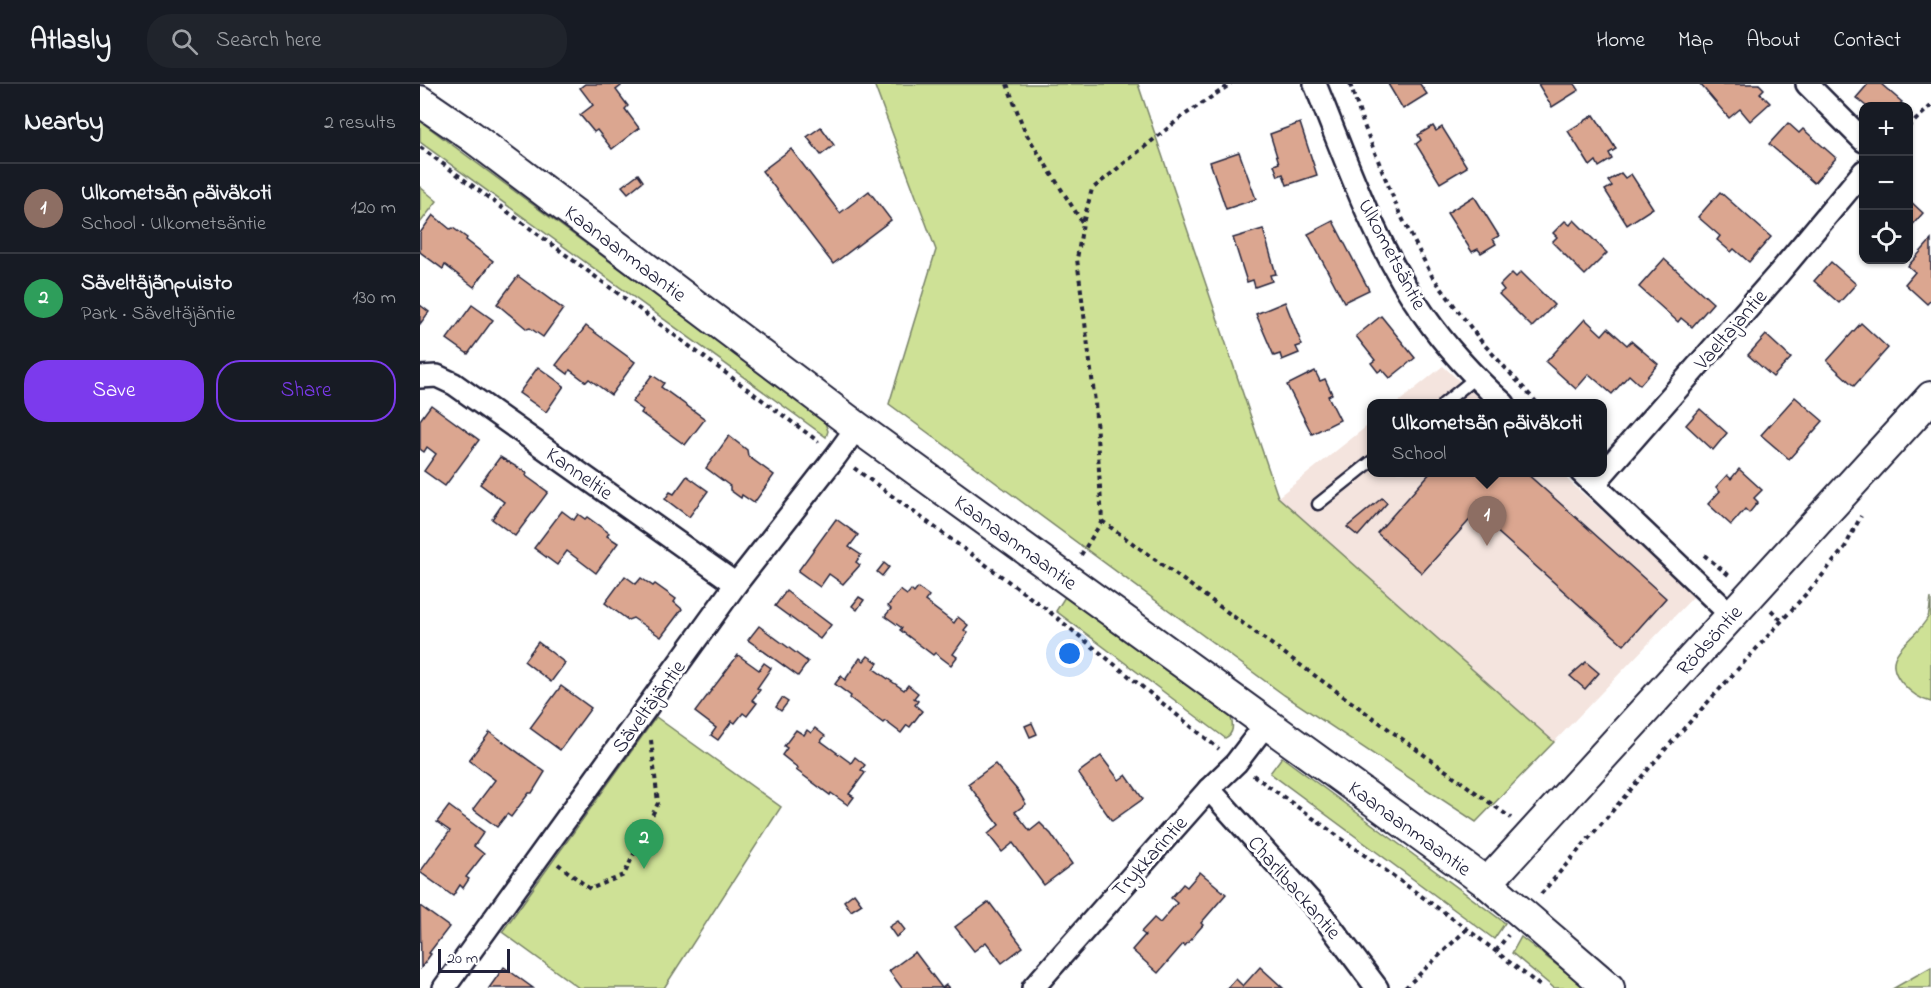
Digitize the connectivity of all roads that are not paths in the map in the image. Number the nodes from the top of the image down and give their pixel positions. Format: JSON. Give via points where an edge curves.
{"nodes":[{"id":1,"x":1315,"y":84,"type":"edge"},
{"id":2,"x":1807,"y":84,"type":"edge"},
{"id":3,"x":420,"y":101,"type":"edge"},
{"id":4,"x":1859,"y":137,"type":"edge"},
{"id":5,"x":1859,"y":176,"type":"edge"},
{"id":6,"x":420,"y":377,"type":"edge"},
{"id":7,"x":1475,"y":378,"type":"junction"},
{"id":8,"x":1931,"y":397,"type":"edge"},
{"id":9,"x":1449,"y":399,"type":"edge"},
{"id":10,"x":1498,"y":399,"type":"edge"},
{"id":11,"x":857,"y":427,"type":"junction"},
{"id":12,"x":1607,"y":457,"type":"edge"},
{"id":13,"x":1367,"y":464,"type":"edge"},
{"id":14,"x":1587,"y":478,"type":"edge"},
{"id":15,"x":1318,"y":504,"type":"dead end"},
{"id":16,"x":736,"y":584,"type":"junction"},
{"id":17,"x":1732,"y":616,"type":"junction"},
{"id":18,"x":1266,"y":724,"type":"junction"},
{"id":19,"x":1209,"y":789,"type":"junction"},
{"id":20,"x":1487,"y":883,"type":"junction"},
{"id":21,"x":444,"y":988,"type":"edge"},
{"id":22,"x":1033,"y":988,"type":"edge"},
{"id":23,"x":1377,"y":988,"type":"edge"},
{"id":24,"x":1609,"y":988,"type":"edge"}],
"edges":[{"from":1,"to":7,"type":"street","name":"Ulkometsäntie","via":[[1397,271],[1424,316]]},
{"from":2,"to":4,"type":"street"},
{"from":3,"to":11,"type":"street","name":"Kaanaanmaantie"},
{"from":5,"to":12,"type":"street","name":"Vaeltajantie","via":[[1779,273]]},
{"from":6,"to":16,"type":"street","name":"Kanneltie","via":[[436,376],[454,384]]},
{"from":7,"to":9,"type":"lane"},
{"from":7,"to":10,"type":"street","name":"Ulkometsäntie"},
{"from":8,"to":17,"type":"street","name":"Rödsöntie"},
{"from":11,"to":16,"type":"street","name":"Säveltäjäntie"},
{"from":11,"to":18,"type":"street","name":"Kaanaanmaantie"},
{"from":13,"to":15,"type":"lane"},
{"from":14,"to":17,"type":"street"},
{"from":16,"to":21,"type":"street","name":"Säveltäjäntie"},
{"from":17,"to":20,"type":"street","name":"Rödsöntie"},
{"from":18,"to":19,"type":"street","name":"Trykkarintie","via":[[1236,763]]},
{"from":18,"to":20,"type":"street","name":"Kaanaanmaantie"},
{"from":19,"to":22,"type":"street","name":"Trykkarintie"},
{"from":19,"to":23,"type":"street","name":"Charlibackantie","via":[[1319,911]]},
{"from":20,"to":24,"type":"street","name":"Kaanaanmaantie"}]}
